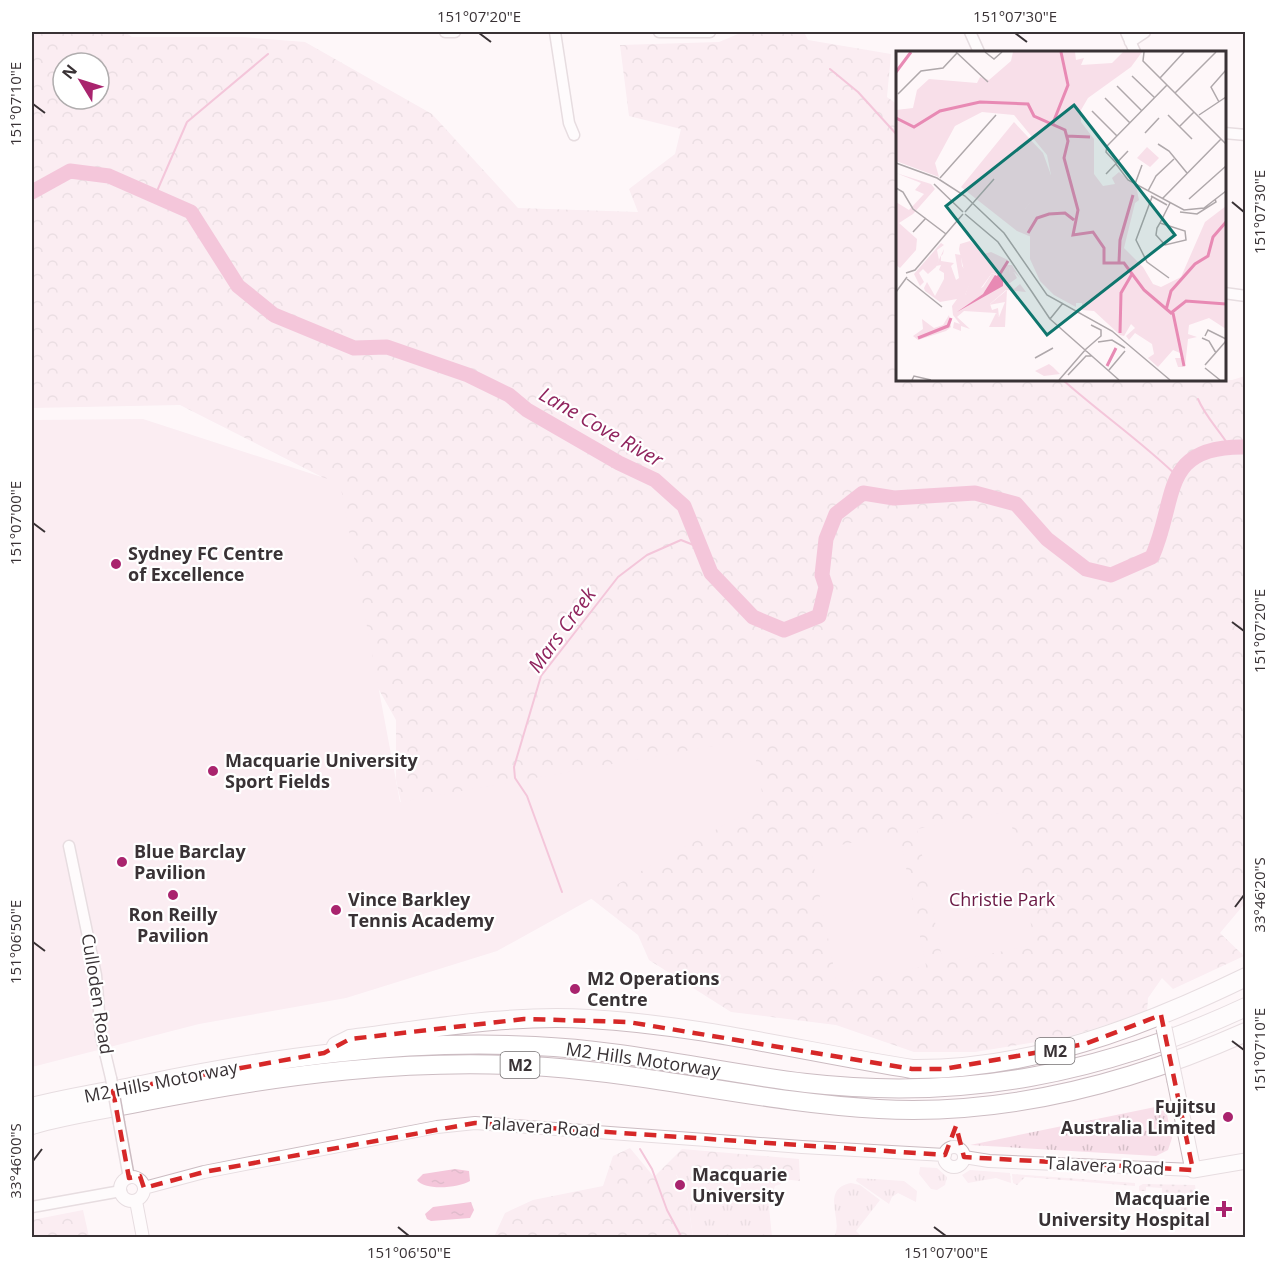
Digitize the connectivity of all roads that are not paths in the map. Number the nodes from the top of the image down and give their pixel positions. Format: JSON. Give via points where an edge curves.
{"nodes":[{"id":1,"x":445,"y":32,"type":"edge"},
{"id":2,"x":455,"y":32,"type":"edge"},
{"id":3,"x":555,"y":32,"type":"edge"},
{"id":4,"x":659,"y":32,"type":"edge"},
{"id":5,"x":710,"y":32,"type":"edge"},
{"id":6,"x":970,"y":32,"type":"edge"},
{"id":7,"x":1145,"y":32,"type":"edge"},
{"id":8,"x":1128,"y":37,"type":"edge"},
{"id":9,"x":980,"y":51,"type":"edge"},
{"id":10,"x":1135,"y":51,"type":"edge"},
{"id":11,"x":1226,"y":133,"type":"edge"},
{"id":12,"x":574,"y":135,"type":"dead end"},
{"id":13,"x":1245,"y":135,"type":"edge"},
{"id":14,"x":1226,"y":292,"type":"edge"},
{"id":15,"x":1245,"y":296,"type":"edge"},
{"id":16,"x":69,"y":846,"type":"dead end"},
{"id":17,"x":1245,"y":977,"type":"edge"},
{"id":18,"x":1245,"y":1007,"type":"edge"},
{"id":19,"x":1163,"y":1022,"type":"junction"},
{"id":20,"x":1245,"y":1032,"type":"edge"},
{"id":21,"x":1245,"y":1040,"type":"edge"},
{"id":22,"x":324,"y":1053,"type":"junction"},
{"id":23,"x":1011,"y":1102,"type":"junction"},
{"id":24,"x":32,"y":1107,"type":"edge"},
{"id":25,"x":32,"y":1125,"type":"edge"},
{"id":26,"x":1245,"y":1161,"type":"edge"},
{"id":27,"x":1193,"y":1170,"type":"junction"},
{"id":28,"x":129,"y":1178,"type":"junction"},
{"id":29,"x":144,"y":1188,"type":"junction"},
{"id":30,"x":121,"y":1191,"type":"junction"},
{"id":31,"x":136,"y":1200,"type":"junction"},
{"id":32,"x":32,"y":1207,"type":"edge"},
{"id":33,"x":143,"y":1238,"type":"edge"}],
"edges":[{"from":1,"to":2,"type":"street"},
{"from":3,"to":12,"type":"street","via":[[568,123]]},
{"from":4,"to":5,"type":"street"},
{"from":6,"to":9,"type":"street"},
{"from":7,"to":8,"type":"street"},
{"from":8,"to":10,"type":"street"},
{"from":11,"to":13,"type":"street"},
{"from":14,"to":15,"type":"street"},
{"from":16,"to":28,"type":"street","name":"Culloden Road","bridge":true,"via":[[96,975],[101,1036]]},
{"from":17,"to":19,"type":"highway","number":"M2"},
{"from":18,"to":22,"type":"highway","name":"M2 Hills Motorway","number":"M2","via":[[1169,1041],[1077,1069],[1021,1080],[930,1089],[803,1083],[654,1059],[535,1046],[446,1045]]},
{"from":19,"to":22,"type":"highway","number":"M2","via":[[1044,1054],[944,1069],[912,1069],[668,1027],[587,1019],[494,1021],[350,1039]]},
{"from":19,"to":27,"type":"main road","bridge":true},
{"from":20,"to":23,"type":"highway","name":"M2 Hills Motorway","number":"M2","via":[[1120,1079],[1065,1094]]},
{"from":21,"to":23,"type":"highway","number":"M2","via":[[1198,1063],[1108,1092],[1062,1100]]},
{"from":22,"to":24,"type":"highway","name":"M2 Hills Motorway","number":"M2"},
{"from":23,"to":25,"type":"highway","name":"M2 Hills Motorway","number":"M2","via":[[924,1110],[877,1109],[549,1067],[459,1064],[286,1077],[189,1092]]},
{"from":26,"to":27,"type":"main road","name":"Talavera Road"},
{"from":27,"to":29,"type":"street","name":"Talavera Road","via":[[988,1161],[964,1156],[956,1167],[947,1164],[945,1155],[474,1123],[204,1172]]},
{"from":28,"to":29,"type":"street","via":[[140,1181]]},
{"from":28,"to":30,"type":"street"},
{"from":29,"to":31,"type":"street","via":[[143,1195]]},
{"from":30,"to":31,"type":"street","via":[[128,1200]]},
{"from":30,"to":32,"type":"street"},
{"from":31,"to":33,"type":"street"}]}
